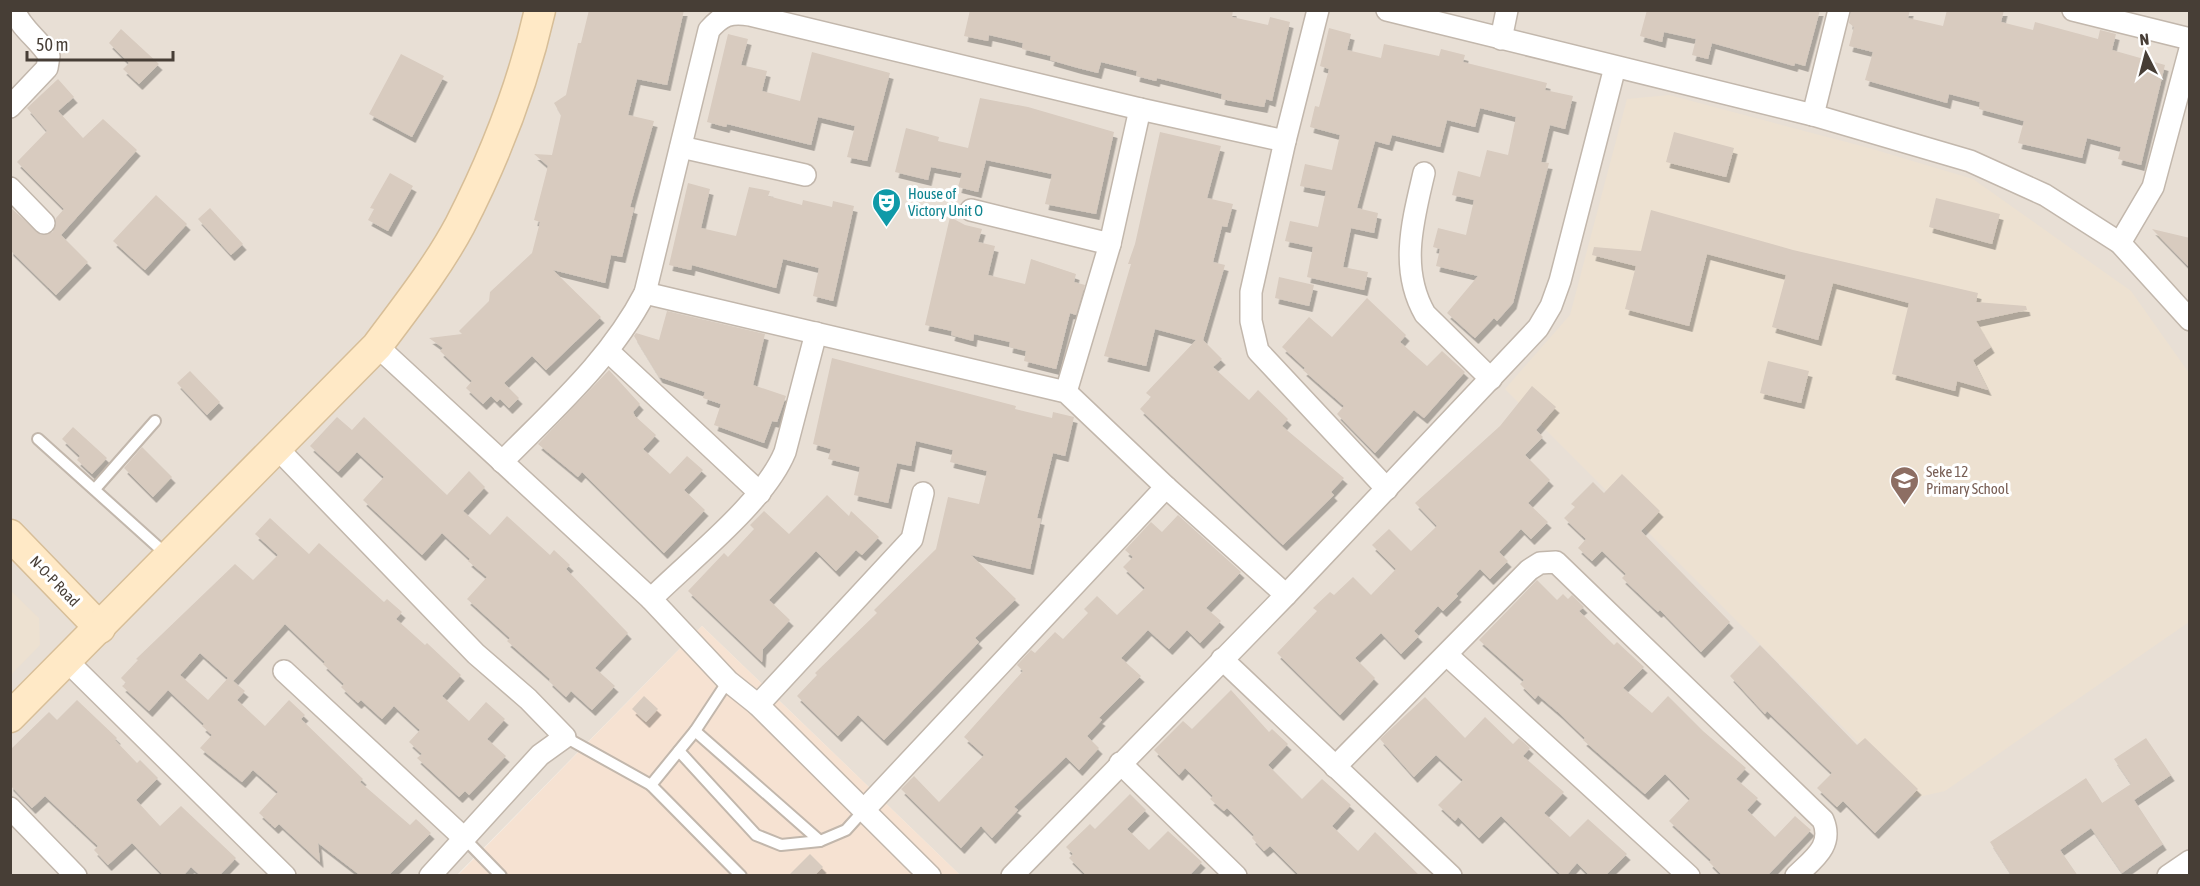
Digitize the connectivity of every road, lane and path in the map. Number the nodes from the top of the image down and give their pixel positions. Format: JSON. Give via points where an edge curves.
{"nodes":[{"id":1,"x":14,"y":10,"type":"edge"},
{"id":2,"x":540,"y":10,"type":"edge"},
{"id":3,"x":1318,"y":10,"type":"edge"},
{"id":4,"x":1387,"y":10,"type":"edge"},
{"id":5,"x":1507,"y":10,"type":"edge"},
{"id":6,"x":1839,"y":10,"type":"edge"},
{"id":7,"x":2073,"y":10,"type":"edge"},
{"id":8,"x":1501,"y":39,"type":"junction"},
{"id":9,"x":2190,"y":39,"type":"edge"},
{"id":10,"x":2190,"y":49,"type":"edge"},
{"id":11,"x":1615,"y":67,"type":"junction"},
{"id":12,"x":10,"y":106,"type":"edge"},
{"id":13,"x":1140,"y":109,"type":"junction"},
{"id":14,"x":1813,"y":115,"type":"junction"},
{"id":15,"x":1284,"y":141,"type":"junction"},
{"id":16,"x":681,"y":147,"type":"junction"},
{"id":17,"x":1425,"y":173,"type":"dead end"},
{"id":18,"x":805,"y":176,"type":"dead end"},
{"id":19,"x":10,"y":188,"type":"edge"},
{"id":20,"x":971,"y":210,"type":"dead end"},
{"id":21,"x":44,"y":223,"type":"dead end"},
{"id":22,"x":2120,"y":243,"type":"junction"},
{"id":23,"x":1110,"y":244,"type":"junction"},
{"id":24,"x":645,"y":293,"type":"junction"},
{"id":25,"x":2190,"y":320,"type":"edge"},
{"id":26,"x":816,"y":333,"type":"junction"},
{"id":27,"x":377,"y":346,"type":"junction"},
{"id":28,"x":609,"y":352,"type":"junction"},
{"id":29,"x":1491,"y":379,"type":"junction"},
{"id":30,"x":1066,"y":392,"type":"junction"},
{"id":31,"x":155,"y":421,"type":"dead end"},
{"id":32,"x":38,"y":439,"type":"dead end"},
{"id":33,"x":276,"y":447,"type":"junction"},
{"id":34,"x":502,"y":462,"type":"junction"},
{"id":35,"x":1166,"y":487,"type":"junction"},
{"id":36,"x":95,"y":489,"type":"junction"},
{"id":37,"x":1387,"y":489,"type":"junction"},
{"id":38,"x":760,"y":493,"type":"junction"},
{"id":39,"x":923,"y":493,"type":"dead end"},
{"id":40,"x":10,"y":535,"type":"edge"},
{"id":41,"x":169,"y":557,"type":"junction"},
{"id":42,"x":1286,"y":595,"type":"junction"},
{"id":43,"x":651,"y":599,"type":"junction"},
{"id":44,"x":100,"y":628,"type":"junction"},
{"id":45,"x":1448,"y":656,"type":"junction"},
{"id":46,"x":1222,"y":659,"type":"junction"},
{"id":47,"x":66,"y":660,"type":"junction"},
{"id":48,"x":284,"y":671,"type":"dead end"},
{"id":49,"x":728,"y":681,"type":"junction"},
{"id":50,"x":758,"y":705,"type":"junction"},
{"id":51,"x":10,"y":717,"type":"edge"},
{"id":52,"x":695,"y":731,"type":"junction"},
{"id":53,"x":564,"y":737,"type":"junction"},
{"id":54,"x":679,"y":751,"type":"junction"},
{"id":55,"x":1120,"y":763,"type":"junction"},
{"id":56,"x":1335,"y":767,"type":"junction"},
{"id":57,"x":651,"y":785,"type":"junction"},
{"id":58,"x":10,"y":808,"type":"edge"},
{"id":59,"x":864,"y":810,"type":"junction"},
{"id":60,"x":465,"y":839,"type":"junction"},
{"id":61,"x":820,"y":841,"type":"junction"},
{"id":62,"x":2190,"y":861,"type":"edge"},
{"id":63,"x":1019,"y":873,"type":"edge"},
{"id":64,"x":76,"y":876,"type":"edge"},
{"id":65,"x":285,"y":876,"type":"edge"},
{"id":66,"x":430,"y":876,"type":"edge"},
{"id":67,"x":501,"y":876,"type":"edge"},
{"id":68,"x":741,"y":876,"type":"edge"},
{"id":69,"x":930,"y":876,"type":"edge"},
{"id":70,"x":1236,"y":876,"type":"edge"},
{"id":71,"x":1451,"y":876,"type":"edge"},
{"id":72,"x":1689,"y":876,"type":"edge"},
{"id":73,"x":1796,"y":876,"type":"edge"},
{"id":74,"x":2168,"y":876,"type":"edge"}],
"edges":[{"from":1,"to":12,"type":"street","via":[[18,21],[50,57],[47,68]]},
{"from":2,"to":27,"type":"street","via":[[518,92],[459,226],[425,282]]},
{"from":3,"to":15,"type":"street"},
{"from":4,"to":8,"type":"street"},
{"from":5,"to":8,"type":"street"},
{"from":6,"to":14,"type":"street"},
{"from":7,"to":9,"type":"street"},
{"from":8,"to":11,"type":"street"},
{"from":10,"to":22,"type":"street","via":[[2153,187]]},
{"from":11,"to":14,"type":"street"},
{"from":11,"to":29,"type":"street","via":[[1551,306],[1538,328]]},
{"from":13,"to":15,"type":"street"},
{"from":13,"to":16,"type":"street","via":[[733,12],[709,30]]},
{"from":13,"to":23,"type":"street"},
{"from":14,"to":22,"type":"street","via":[[1970,161],[2045,195]]},
{"from":15,"to":37,"type":"street","via":[[1251,292],[1251,321],[1258,351]]},
{"from":16,"to":18,"type":"street"},
{"from":16,"to":24,"type":"street"},
{"from":17,"to":29,"type":"street","via":[[1409,251],[1419,303],[1425,314]]},
{"from":19,"to":21,"type":"street"},
{"from":20,"to":23,"type":"street"},
{"from":22,"to":25,"type":"street"},
{"from":23,"to":30,"type":"street"},
{"from":24,"to":26,"type":"street"},
{"from":24,"to":28,"type":"street"},
{"from":26,"to":30,"type":"street"},
{"from":26,"to":38,"type":"street","via":[[785,452]]},
{"from":27,"to":33,"type":"street"},
{"from":27,"to":34,"type":"street"},
{"from":28,"to":34,"type":"street"},
{"from":28,"to":38,"type":"street"},
{"from":29,"to":37,"type":"street"},
{"from":30,"to":35,"type":"street"},
{"from":31,"to":36,"type":"lane"},
{"from":32,"to":36,"type":"lane"},
{"from":33,"to":41,"type":"street"},
{"from":33,"to":53,"type":"street","via":[[476,654]]},
{"from":34,"to":43,"type":"street"},
{"from":35,"to":42,"type":"street"},
{"from":35,"to":59,"type":"street"},
{"from":36,"to":41,"type":"lane"},
{"from":37,"to":42,"type":"street"},
{"from":38,"to":43,"type":"street"},
{"from":39,"to":50,"type":"street","via":[[912,539]]},
{"from":40,"to":44,"type":"street","name":"N-O-P Road"},
{"from":41,"to":44,"type":"street"},
{"from":42,"to":46,"type":"street"},
{"from":43,"to":49,"type":"street"},
{"from":44,"to":47,"type":"street"},
{"from":45,"to":56,"type":"street"},
{"from":45,"to":72,"type":"street"},
{"from":45,"to":73,"type":"street","via":[[1529,570],[1540,563],[1556,562],[1823,820],[1827,842]]},
{"from":46,"to":55,"type":"street"},
{"from":46,"to":56,"type":"street"},
{"from":47,"to":51,"type":"street"},
{"from":47,"to":65,"type":"street"},
{"from":48,"to":60,"type":"street"},
{"from":49,"to":50,"type":"street"},
{"from":49,"to":52,"type":"lane"},
{"from":50,"to":59,"type":"street"},
{"from":52,"to":54,"type":"lane"},
{"from":52,"to":61,"type":"lane"},
{"from":53,"to":57,"type":"lane"},
{"from":53,"to":60,"type":"street","via":[[540,754]]},
{"from":54,"to":57,"type":"lane"},
{"from":54,"to":61,"type":"lane","via":[[756,835],[781,845]]},
{"from":55,"to":63,"type":"street"},
{"from":55,"to":70,"type":"street"},
{"from":56,"to":71,"type":"street"},
{"from":57,"to":68,"type":"lane"},
{"from":58,"to":64,"type":"street"},
{"from":59,"to":61,"type":"lane","via":[[846,830]]},
{"from":59,"to":69,"type":"street"},
{"from":60,"to":66,"type":"street"},
{"from":60,"to":67,"type":"lane"},
{"from":62,"to":74,"type":"street"}]}
